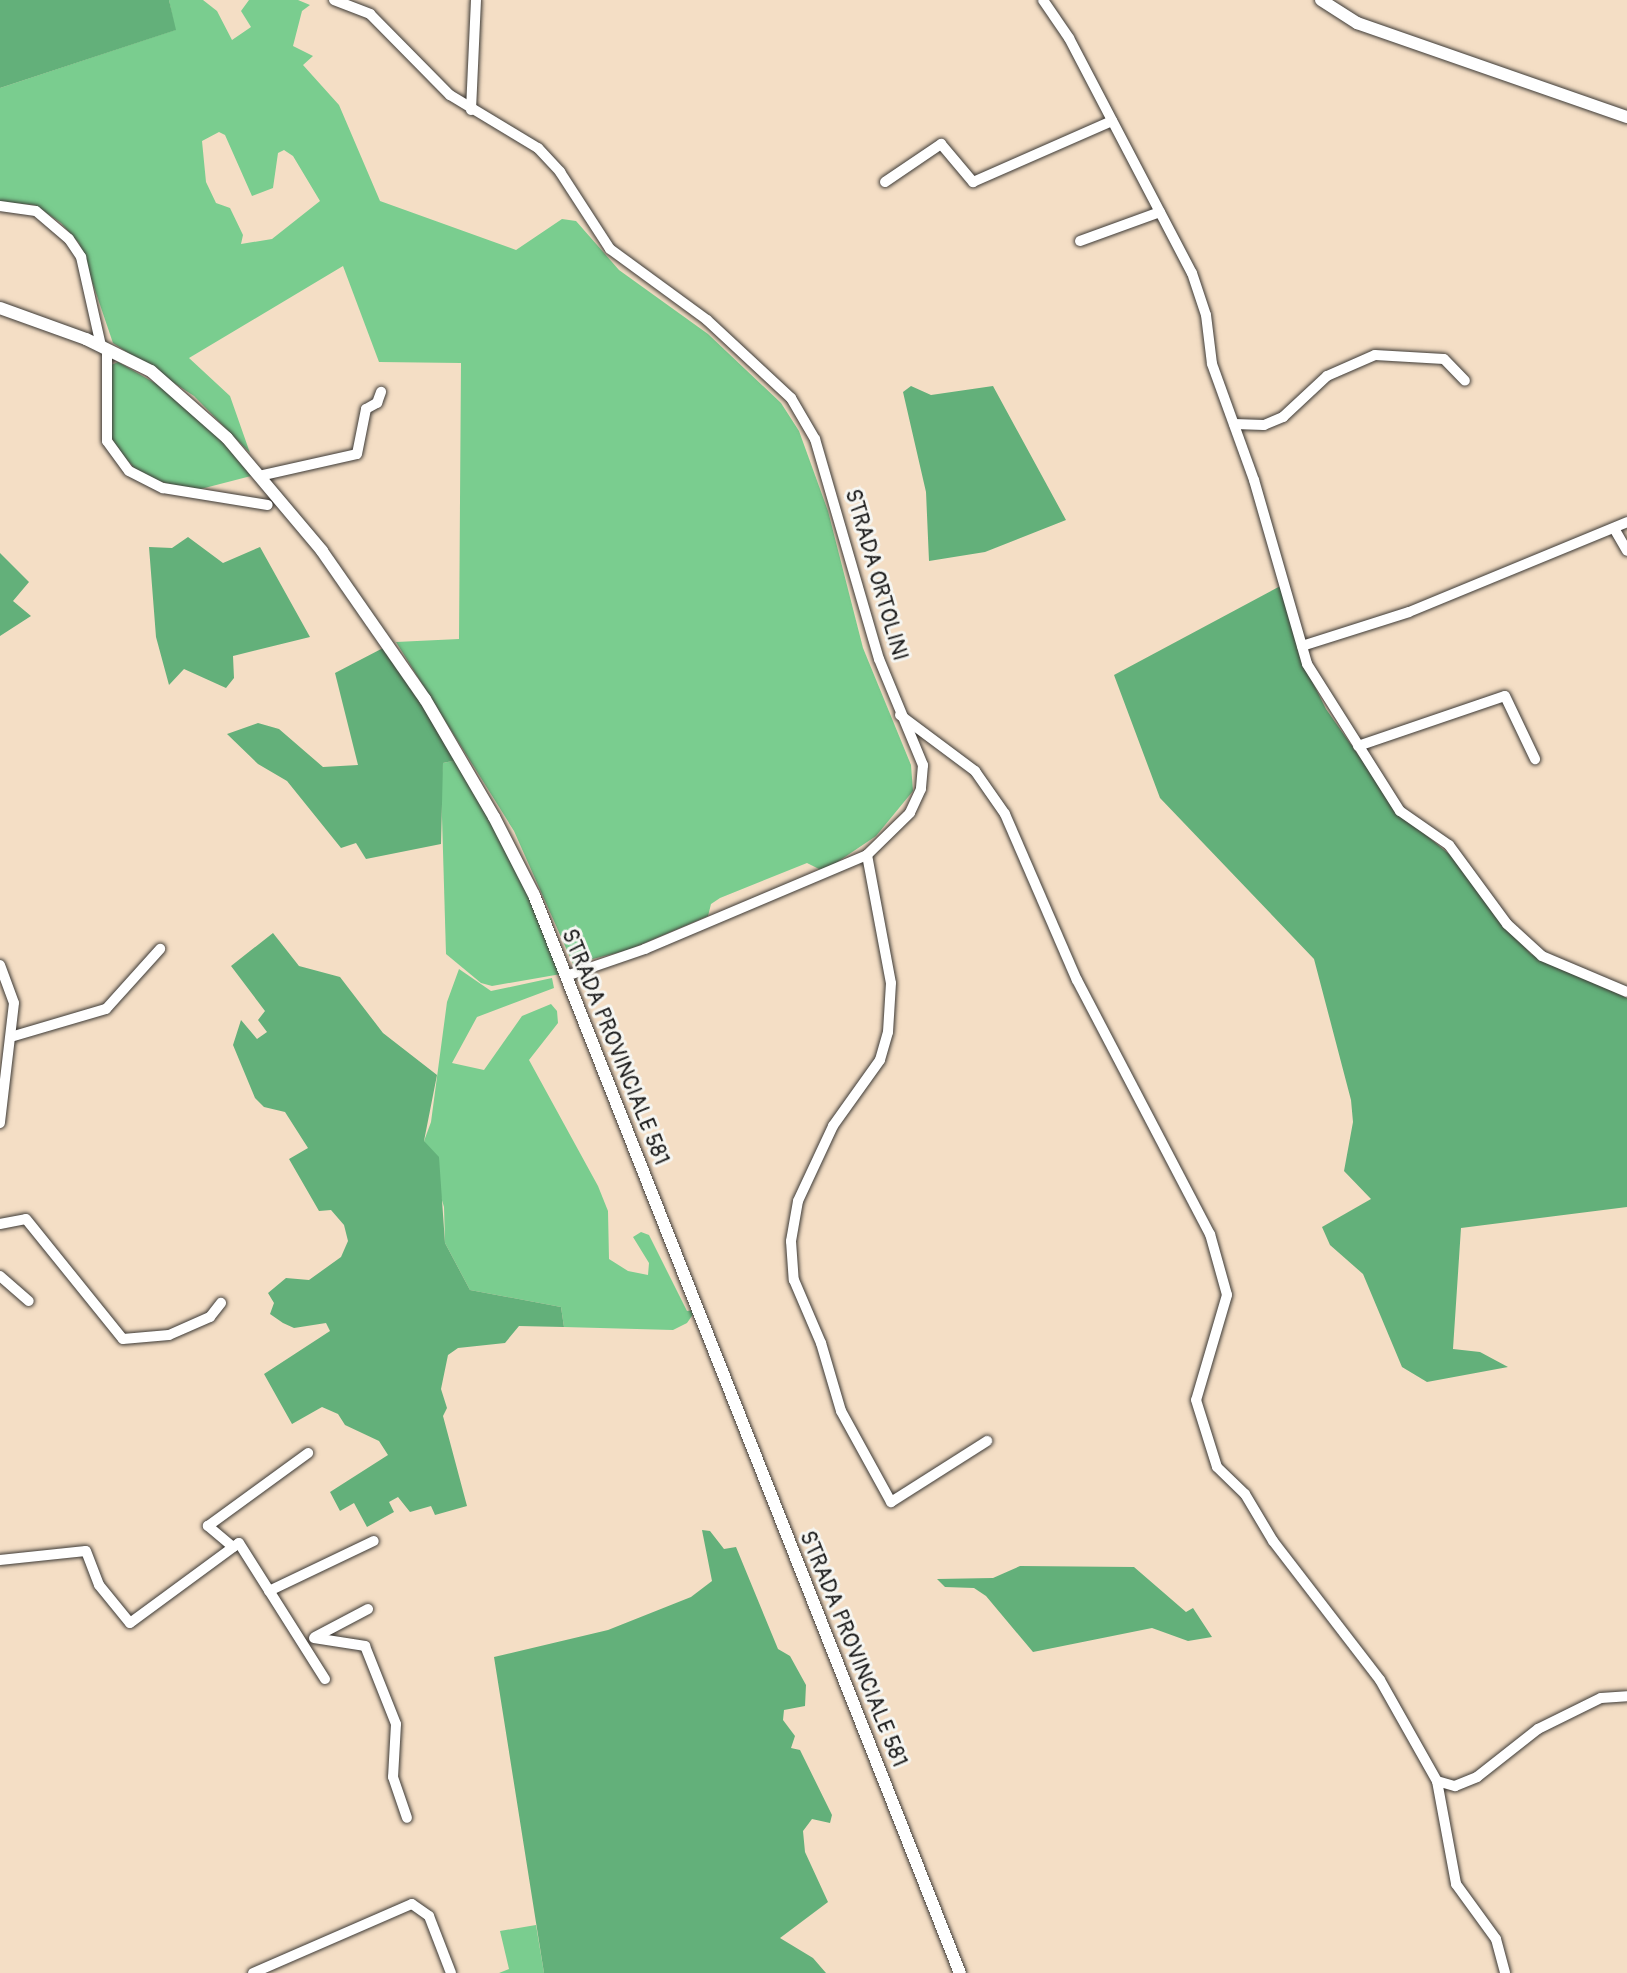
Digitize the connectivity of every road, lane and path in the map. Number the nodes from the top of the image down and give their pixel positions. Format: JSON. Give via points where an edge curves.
{"nodes":[{"id":1,"x":334,"y":0,"type":"edge"},
{"id":2,"x":476,"y":0,"type":"edge"},
{"id":3,"x":1043,"y":0,"type":"edge"},
{"id":4,"x":1321,"y":0,"type":"edge"},
{"id":5,"x":471,"y":110,"type":"junction"},
{"id":6,"x":1627,"y":117,"type":"edge"},
{"id":7,"x":1112,"y":121,"type":"junction"},
{"id":8,"x":885,"y":182,"type":"dead end"},
{"id":9,"x":0,"y":206,"type":"edge"},
{"id":10,"x":1160,"y":212,"type":"junction"},
{"id":11,"x":1080,"y":241,"type":"dead end"},
{"id":12,"x":0,"y":308,"type":"edge"},
{"id":13,"x":104,"y":347,"type":"junction"},
{"id":14,"x":1465,"y":381,"type":"dead end"},
{"id":15,"x":381,"y":392,"type":"dead end"},
{"id":16,"x":1234,"y":424,"type":"junction"},
{"id":17,"x":259,"y":476,"type":"junction"},
{"id":18,"x":268,"y":505,"type":"dead end"},
{"id":19,"x":1627,"y":522,"type":"edge"},
{"id":20,"x":1615,"y":530,"type":"junction"},
{"id":21,"x":1627,"y":551,"type":"edge"},
{"id":22,"x":1302,"y":646,"type":"junction"},
{"id":23,"x":900,"y":715,"type":"junction"},
{"id":24,"x":1358,"y":746,"type":"junction"},
{"id":25,"x":1535,"y":759,"type":"dead end"},
{"id":26,"x":867,"y":855,"type":"junction"},
{"id":27,"x":160,"y":949,"type":"dead end"},
{"id":28,"x":0,"y":965,"type":"edge"},
{"id":29,"x":566,"y":976,"type":"junction"},
{"id":30,"x":1627,"y":992,"type":"edge"},
{"id":31,"x":14,"y":1036,"type":"junction"},
{"id":32,"x":0,"y":1123,"type":"edge"},
{"id":33,"x":0,"y":1224,"type":"edge"},
{"id":34,"x":0,"y":1276,"type":"edge"},
{"id":35,"x":29,"y":1301,"type":"dead end"},
{"id":36,"x":221,"y":1303,"type":"dead end"},
{"id":37,"x":987,"y":1441,"type":"dead end"},
{"id":38,"x":308,"y":1453,"type":"dead end"},
{"id":39,"x":374,"y":1541,"type":"dead end"},
{"id":40,"x":233,"y":1547,"type":"junction"},
{"id":41,"x":0,"y":1560,"type":"edge"},
{"id":42,"x":269,"y":1591,"type":"junction"},
{"id":43,"x":368,"y":1609,"type":"dead end"},
{"id":44,"x":314,"y":1638,"type":"junction"},
{"id":45,"x":303,"y":1644,"type":"junction"},
{"id":46,"x":325,"y":1679,"type":"dead end"},
{"id":47,"x":1627,"y":1696,"type":"edge"},
{"id":48,"x":1437,"y":1781,"type":"junction"},
{"id":49,"x":407,"y":1818,"type":"dead end"},
{"id":50,"x":1503,"y":1972,"type":"edge"},
{"id":51,"x":253,"y":1973,"type":"edge"},
{"id":52,"x":451,"y":1973,"type":"edge"},
{"id":53,"x":960,"y":1973,"type":"edge"}],
"edges":[{"from":1,"to":5,"type":"street","name":"STRADA ORTOLINI","via":[[370,14],[433,81]]},
{"from":2,"to":5,"type":"street"},
{"from":3,"to":7,"type":"street"},
{"from":4,"to":6,"type":"main road","via":[[1357,23]]},
{"from":5,"to":23,"type":"street","name":"STRADA ORTOLINI","via":[[545,154],[610,249],[707,320],[791,398],[815,439]]},
{"from":7,"to":8,"type":"street","via":[[973,182],[941,144]]},
{"from":7,"to":10,"type":"street"},
{"from":9,"to":13,"type":"street","via":[[36,211],[69,239],[81,257]]},
{"from":10,"to":11,"type":"street"},
{"from":10,"to":16,"type":"street","via":[[1192,273],[1206,315],[1212,364]]},
{"from":12,"to":13,"type":"main road","name":"STRADA PROVINCIALE 581"},
{"from":13,"to":17,"type":"main road","name":"STRADA PROVINCIALE 581","via":[[151,371]]},
{"from":13,"to":18,"type":"street","via":[[107,441],[129,471],[163,488]]},
{"from":14,"to":16,"type":"street","via":[[1444,359],[1375,355],[1327,376],[1283,417],[1264,425]]},
{"from":15,"to":17,"type":"street","via":[[377,403],[366,409],[357,454]]},
{"from":16,"to":22,"type":"street"},
{"from":17,"to":29,"type":"main road","name":"STRADA PROVINCIALE 581","via":[[322,551],[425,699],[514,856]]},
{"from":19,"to":20,"type":"street"},
{"from":20,"to":21,"type":"street"},
{"from":20,"to":22,"type":"street","via":[[1409,612]]},
{"from":22,"to":24,"type":"street","via":[[1307,664]]},
{"from":23,"to":26,"type":"street","name":"STRADA ORTOLINI","via":[[923,765],[921,789],[905,820]]},
{"from":23,"to":48,"type":"street","via":[[975,771],[1005,814],[1089,1006],[1210,1234],[1227,1295],[1196,1400],[1217,1467],[1245,1494],[1273,1541],[1380,1680]]},
{"from":24,"to":25,"type":"street","via":[[1505,696]]},
{"from":24,"to":30,"type":"street","via":[[1400,811],[1449,845],[1507,924],[1542,956]]},
{"from":26,"to":29,"type":"street","name":"STRADA ORTOLINI","via":[[645,949]]},
{"from":26,"to":37,"type":"street","via":[[891,983],[888,1032],[880,1060],[833,1126],[798,1201],[791,1241],[794,1280],[821,1343],[841,1411],[891,1502]]},
{"from":27,"to":31,"type":"street","via":[[106,1009]]},
{"from":28,"to":31,"type":"street","via":[[13,998]]},
{"from":29,"to":53,"type":"main road","name":"STRADA PROVINCIALE 581"},
{"from":31,"to":32,"type":"street"},
{"from":33,"to":36,"type":"street","via":[[18,1218],[31,1223],[123,1339],[169,1335],[210,1317]]},
{"from":34,"to":35,"type":"street"},
{"from":38,"to":40,"type":"street","via":[[208,1526]]},
{"from":39,"to":42,"type":"street"},
{"from":40,"to":41,"type":"street","via":[[130,1623],[99,1585],[86,1551]]},
{"from":40,"to":42,"type":"street","via":[[239,1543]]},
{"from":42,"to":45,"type":"street"},
{"from":43,"to":44,"type":"street"},
{"from":44,"to":45,"type":"street"},
{"from":44,"to":49,"type":"street","via":[[365,1646],[396,1724],[393,1777]]},
{"from":45,"to":46,"type":"street"},
{"from":47,"to":48,"type":"street","via":[[1601,1698],[1538,1729],[1477,1777],[1455,1786]]},
{"from":48,"to":50,"type":"street","via":[[1455,1882],[1496,1939]]},
{"from":51,"to":52,"type":"street","via":[[412,1904],[429,1916]]}]}
